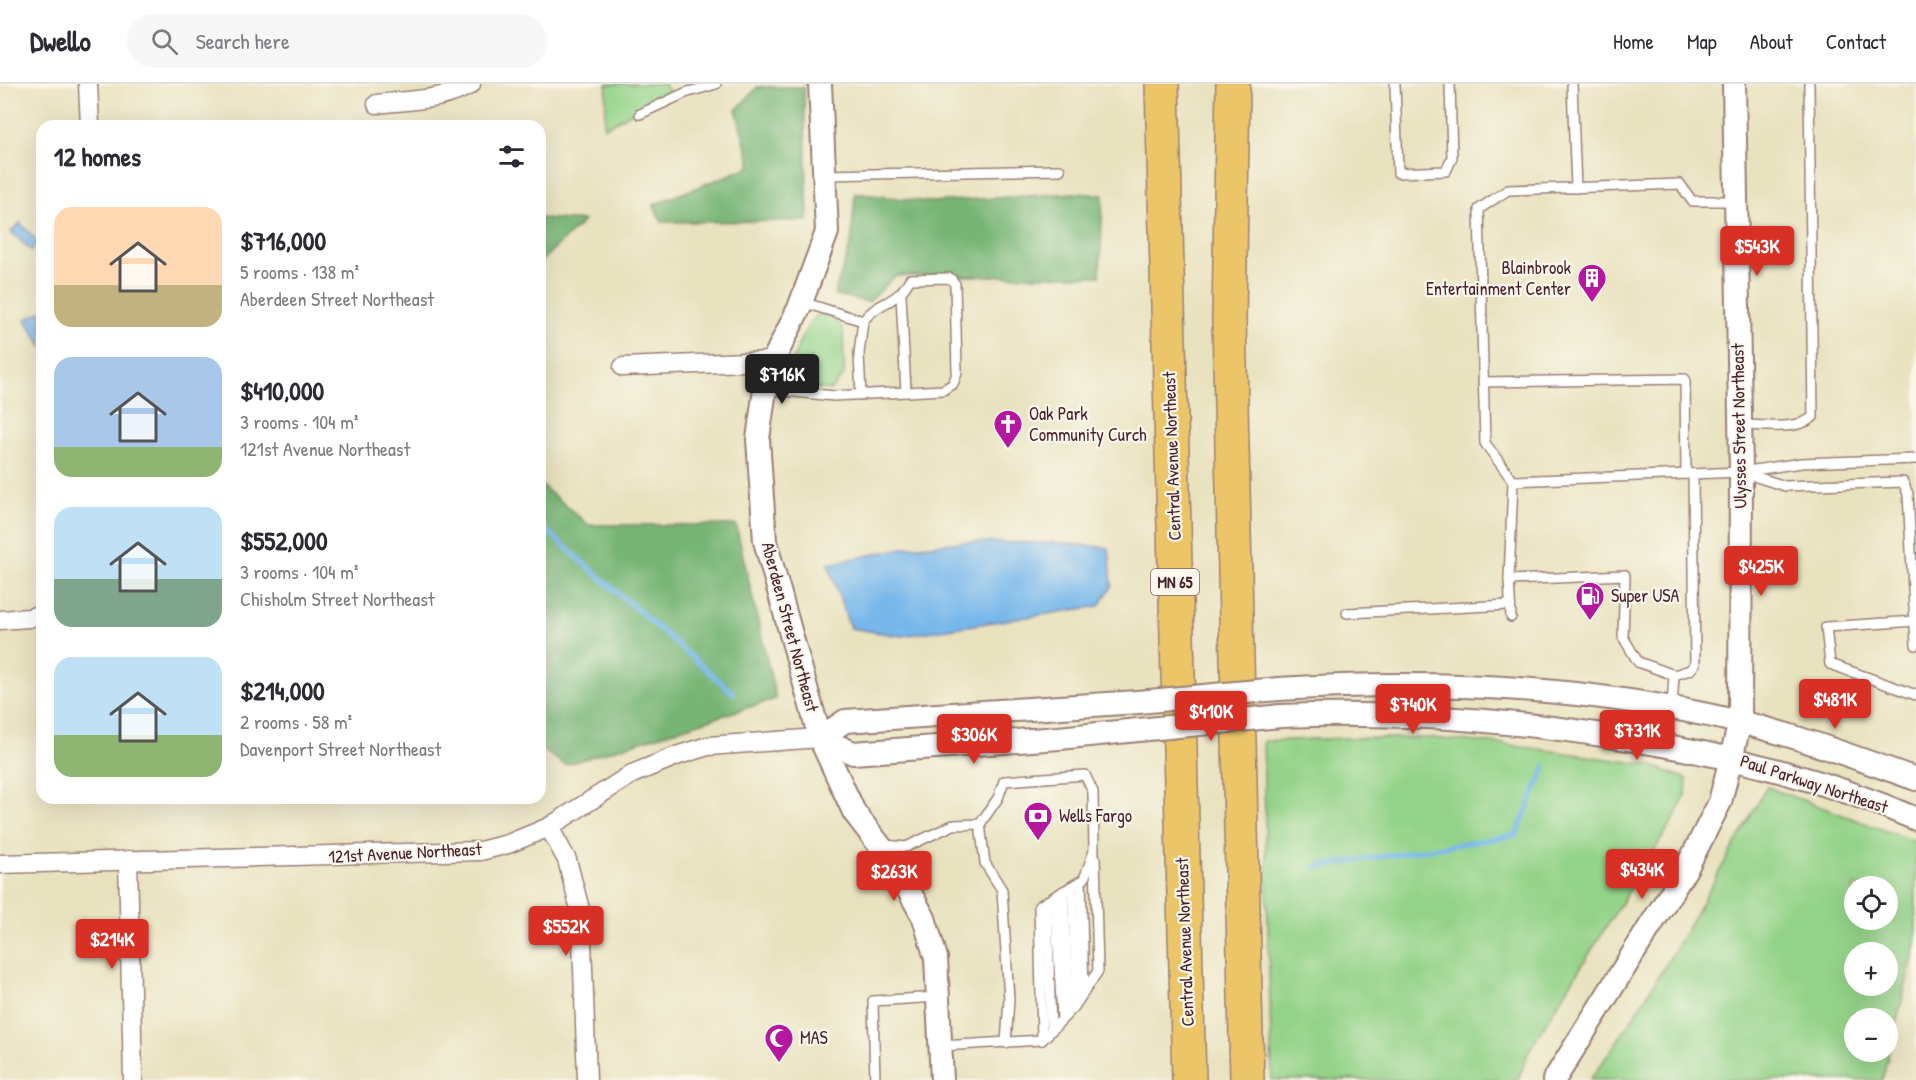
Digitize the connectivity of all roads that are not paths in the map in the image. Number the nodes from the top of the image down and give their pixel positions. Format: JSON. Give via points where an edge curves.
{"nodes":[{"id":1,"x":88,"y":84,"type":"edge"},
{"id":2,"x":471,"y":84,"type":"edge"},
{"id":3,"x":716,"y":84,"type":"edge"},
{"id":4,"x":820,"y":84,"type":"edge"},
{"id":5,"x":1162,"y":84,"type":"edge"},
{"id":6,"x":1233,"y":84,"type":"edge"},
{"id":7,"x":1395,"y":84,"type":"edge"},
{"id":8,"x":1450,"y":84,"type":"edge"},
{"id":9,"x":1572,"y":84,"type":"edge"},
{"id":10,"x":1734,"y":84,"type":"edge"},
{"id":11,"x":1809,"y":84,"type":"edge"},
{"id":12,"x":377,"y":104,"type":"dead end"},
{"id":13,"x":640,"y":114,"type":"dead end"},
{"id":14,"x":90,"y":120,"type":"edge"},
{"id":15,"x":1060,"y":170,"type":"dead end"},
{"id":16,"x":825,"y":175,"type":"junction"},
{"id":17,"x":1576,"y":188,"type":"junction"},
{"id":18,"x":1736,"y":201,"type":"junction"},
{"id":19,"x":901,"y":295,"type":"junction"},
{"id":20,"x":802,"y":302,"type":"junction"},
{"id":21,"x":863,"y":321,"type":"junction"},
{"id":22,"x":773,"y":362,"type":"junction"},
{"id":23,"x":623,"y":367,"type":"dead end"},
{"id":24,"x":1483,"y":382,"type":"junction"},
{"id":25,"x":765,"y":389,"type":"junction"},
{"id":26,"x":906,"y":392,"type":"junction"},
{"id":27,"x":861,"y":395,"type":"junction"},
{"id":28,"x":1739,"y":425,"type":"junction"},
{"id":29,"x":1916,"y":459,"type":"edge"},
{"id":30,"x":1741,"y":472,"type":"junction"},
{"id":31,"x":1690,"y":474,"type":"junction"},
{"id":32,"x":1513,"y":481,"type":"junction"},
{"id":33,"x":1509,"y":580,"type":"junction"},
{"id":34,"x":1510,"y":605,"type":"junction"},
{"id":35,"x":1347,"y":613,"type":"dead end"},
{"id":36,"x":36,"y":616,"type":"edge"},
{"id":37,"x":1511,"y":616,"type":"dead end"},
{"id":38,"x":0,"y":620,"type":"edge"},
{"id":39,"x":1915,"y":621,"type":"edge"},
{"id":40,"x":1916,"y":645,"type":"edge"},
{"id":41,"x":1674,"y":675,"type":"junction"},
{"id":42,"x":1279,"y":689,"type":"joint"},
{"id":43,"x":1916,"y":695,"type":"edge"},
{"id":44,"x":1672,"y":709,"type":"junction"},
{"id":45,"x":1281,"y":716,"type":"joint"},
{"id":46,"x":1740,"y":722,"type":"junction"},
{"id":47,"x":820,"y":738,"type":"junction"},
{"id":48,"x":1733,"y":757,"type":"junction"},
{"id":49,"x":1916,"y":779,"type":"edge"},
{"id":50,"x":1916,"y":819,"type":"edge"},
{"id":51,"x":980,"y":824,"type":"junction"},
{"id":52,"x":549,"y":827,"type":"junction"},
{"id":53,"x":878,"y":843,"type":"junction"},
{"id":54,"x":1094,"y":852,"type":"junction"},
{"id":55,"x":128,"y":860,"type":"junction"},
{"id":56,"x":0,"y":864,"type":"edge"},
{"id":57,"x":1081,"y":881,"type":"junction"},
{"id":58,"x":1059,"y":894,"type":"junction"},
{"id":59,"x":1084,"y":991,"type":"junction"},
{"id":60,"x":939,"y":997,"type":"junction"},
{"id":61,"x":1077,"y":1001,"type":"junction"},
{"id":62,"x":1070,"y":1011,"type":"junction"},
{"id":63,"x":1062,"y":1018,"type":"junction"},
{"id":64,"x":1051,"y":1029,"type":"junction"},
{"id":65,"x":1041,"y":1040,"type":"junction"},
{"id":66,"x":1006,"y":1043,"type":"junction"},
{"id":67,"x":941,"y":1046,"type":"junction"},
{"id":68,"x":133,"y":1080,"type":"edge"},
{"id":69,"x":587,"y":1080,"type":"edge"},
{"id":70,"x":875,"y":1080,"type":"edge"},
{"id":71,"x":942,"y":1080,"type":"edge"},
{"id":72,"x":1189,"y":1080,"type":"edge"},
{"id":73,"x":1247,"y":1080,"type":"edge"},
{"id":74,"x":1554,"y":1080,"type":"edge"}],
"edges":[{"from":1,"to":14,"type":"street"},
{"from":2,"to":12,"type":"street","via":[[461,91],[439,96]]},
{"from":3,"to":13,"type":"lane","via":[[685,93]]},
{"from":4,"to":16,"type":"street","name":"Aberdeen Street Northeast"},
{"from":5,"to":72,"type":"highway","name":"Central Avenue Northeast","number":"MN 65"},
{"from":6,"to":73,"type":"highway","via":[[1229,320]]},
{"from":7,"to":8,"type":"lane","via":[[1398,173],[1446,171],[1452,158]]},
{"from":9,"to":17,"type":"lane"},
{"from":10,"to":18,"type":"street","name":"Ulysses Street Northeast"},
{"from":11,"to":28,"type":"lane","via":[[1813,417],[1794,425]]},
{"from":15,"to":16,"type":"lane"},
{"from":16,"to":20,"type":"street","name":"Aberdeen Street Northeast","via":[[827,232]]},
{"from":17,"to":18,"type":"lane","via":[[1680,184],[1692,201]]},
{"from":17,"to":24,"type":"lane","via":[[1508,190],[1479,209]]},
{"from":18,"to":28,"type":"street","name":"Ulysses Street Northeast"},
{"from":19,"to":21,"type":"lane","via":[[872,310]]},
{"from":19,"to":26,"type":"lane"},
{"from":19,"to":26,"type":"lane","via":[[910,279],[950,278],[955,284],[957,373],[953,384],[943,390]]},
{"from":20,"to":21,"type":"lane"},
{"from":20,"to":22,"type":"street","name":"Aberdeen Street Northeast"},
{"from":21,"to":27,"type":"lane","via":[[859,354]]},
{"from":22,"to":23,"type":"street"},
{"from":22,"to":25,"type":"street","name":"Aberdeen Street Northeast"},
{"from":24,"to":31,"type":"lane","via":[[1684,379]]},
{"from":24,"to":32,"type":"lane","via":[[1485,443]]},
{"from":25,"to":27,"type":"lane"},
{"from":25,"to":47,"type":"street","name":"Aberdeen Street Northeast","via":[[758,439],[765,541]]},
{"from":26,"to":27,"type":"lane"},
{"from":28,"to":30,"type":"street","name":"Ulysses Street Northeast"},
{"from":29,"to":30,"type":"lane","via":[[1801,464]]},
{"from":30,"to":31,"type":"lane"},
{"from":30,"to":39,"type":"lane","via":[[1785,486],[1904,483],[1908,494]]},
{"from":30,"to":46,"type":"street","name":"Ulysses Street Northeast"},
{"from":31,"to":32,"type":"lane"},
{"from":31,"to":41,"type":"lane","via":[[1695,664]]},
{"from":32,"to":33,"type":"lane"},
{"from":33,"to":34,"type":"lane"},
{"from":33,"to":41,"type":"lane","via":[[1625,575],[1623,638],[1638,662]]},
{"from":34,"to":35,"type":"lane"},
{"from":34,"to":37,"type":"lane"},
{"from":36,"to":38,"type":"street"},
{"from":39,"to":40,"type":"lane"},
{"from":39,"to":43,"type":"lane","via":[[1826,627],[1830,664]]},
{"from":41,"to":44,"type":"lane"},
{"from":42,"to":44,"type":"street","name":"Paul Parkway Northeast","via":[[1359,684],[1510,688]]},
{"from":42,"to":47,"type":"street","name":"121st Avenue Northeast","bridge":true,"via":[[845,722]]},
{"from":44,"to":46,"type":"street","name":"Paul Parkway Northeast"},
{"from":45,"to":47,"type":"street","name":"121st Avenue Northeast","bridge":true,"via":[[853,753]]},
{"from":45,"to":48,"type":"street","name":"Paul Parkway Northeast","via":[[1356,712],[1506,722]]},
{"from":46,"to":48,"type":"street","name":"Ulysses Street Northeast"},
{"from":46,"to":49,"type":"street","name":"Paul Parkway Northeast"},
{"from":47,"to":52,"type":"street","name":"121st Avenue Northeast","via":[[708,746],[679,755],[632,774]]},
{"from":47,"to":53,"type":"street","name":"Aberdeen Street Northeast","via":[[854,812]]},
{"from":48,"to":50,"type":"street","name":"Paul Parkway Northeast","via":[[1837,788]]},
{"from":48,"to":74,"type":"street","name":"Ulysses Street Northeast","via":[[1720,802],[1686,869]]},
{"from":51,"to":53,"type":"lane","via":[[953,825],[906,847]]},
{"from":51,"to":54,"type":"lane","via":[[998,798],[1004,781],[1085,775],[1093,792]]},
{"from":51,"to":66,"type":"lane","via":[[985,863],[1002,890],[1009,999]]},
{"from":52,"to":55,"type":"street","name":"121st Avenue Northeast","via":[[480,852]]},
{"from":52,"to":69,"type":"street","via":[[567,860],[581,913]]},
{"from":53,"to":60,"type":"street","name":"Aberdeen Street Northeast","via":[[911,891],[924,918],[936,958]]},
{"from":54,"to":57,"type":"lane"},
{"from":54,"to":59,"type":"lane","via":[[1098,971]]},
{"from":55,"to":56,"type":"street","name":"121st Avenue Northeast"},
{"from":55,"to":68,"type":"street"},
{"from":57,"to":58,"type":"lane"},
{"from":57,"to":59,"type":"lane"},
{"from":58,"to":61,"type":"lane"},
{"from":58,"to":62,"type":"lane"},
{"from":58,"to":63,"type":"lane"},
{"from":58,"to":64,"type":"lane"},
{"from":58,"to":65,"type":"lane","via":[[1039,906]]},
{"from":59,"to":61,"type":"lane"},
{"from":60,"to":67,"type":"street","name":"Aberdeen Street Northeast"},
{"from":60,"to":70,"type":"lane","via":[[873,1001]]},
{"from":61,"to":62,"type":"lane"},
{"from":62,"to":63,"type":"lane"},
{"from":63,"to":64,"type":"lane"},
{"from":64,"to":65,"type":"lane"},
{"from":65,"to":66,"type":"lane"},
{"from":66,"to":67,"type":"lane"},
{"from":67,"to":71,"type":"street","name":"Aberdeen Street Northeast"}]}
